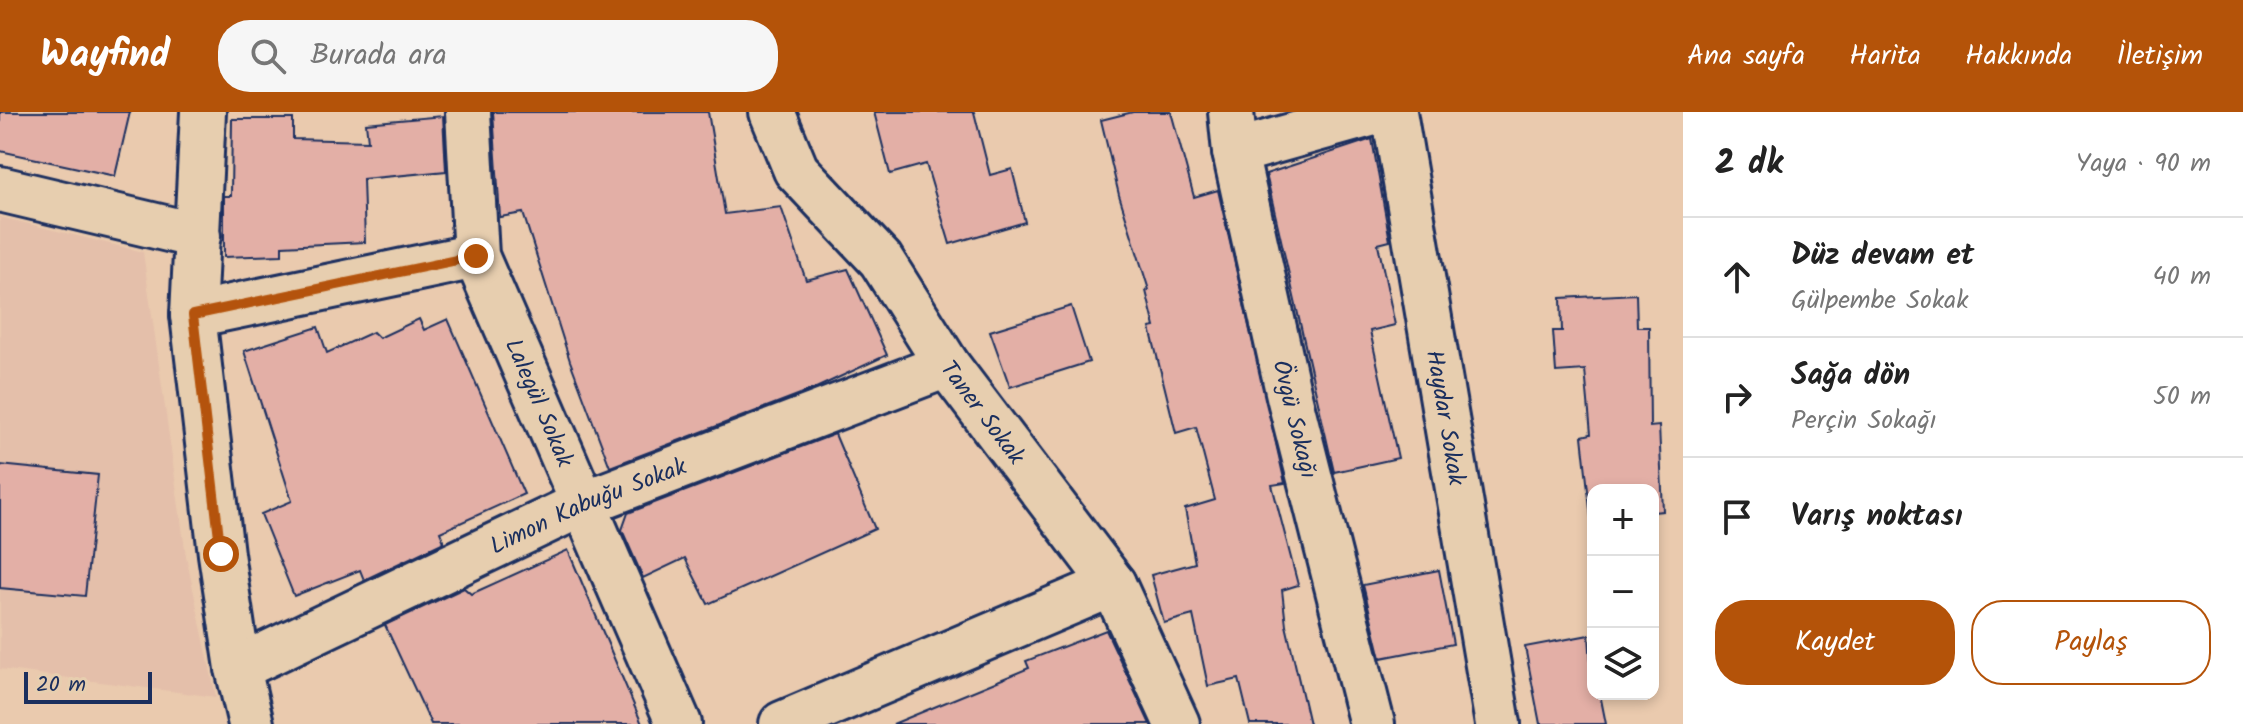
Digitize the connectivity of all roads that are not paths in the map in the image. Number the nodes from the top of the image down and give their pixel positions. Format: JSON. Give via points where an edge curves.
{"nodes":[{"id":1,"x":203,"y":112,"type":"edge"},
{"id":2,"x":468,"y":112,"type":"edge"},
{"id":3,"x":772,"y":112,"type":"edge"},
{"id":4,"x":1377,"y":112,"type":"edge"},
{"id":5,"x":1394,"y":112,"type":"edge"},
{"id":6,"x":1233,"y":132,"type":"edge"},
{"id":7,"x":0,"y":189,"type":"edge"},
{"id":8,"x":198,"y":236,"type":"junction"},
{"id":9,"x":476,"y":256,"type":"junction"},
{"id":10,"x":193,"y":315,"type":"junction"},
{"id":11,"x":947,"y":365,"type":"junction"},
{"id":12,"x":582,"y":504,"type":"junction"},
{"id":13,"x":1113,"y":584,"type":"junction"},
{"id":14,"x":238,"y":668,"type":"junction"},
{"id":15,"x":251,"y":724,"type":"edge"},
{"id":16,"x":679,"y":724,"type":"edge"},
{"id":17,"x":782,"y":724,"type":"edge"},
{"id":18,"x":1177,"y":724,"type":"edge"},
{"id":19,"x":1372,"y":724,"type":"edge"},
{"id":20,"x":1498,"y":724,"type":"edge"}],
"edges":[{"from":1,"to":8,"type":"street"},
{"from":2,"to":9,"type":"street","name":"Lalegül Sokak"},
{"from":3,"to":11,"type":"street","name":"Taner Sokak","via":[[796,170],[881,260]]},
{"from":4,"to":6,"type":"street"},
{"from":5,"to":20,"type":"street","name":"Haydar Sokak"},
{"from":6,"to":19,"type":"street","name":"Övgü Sokağı","via":[[1289,396]]},
{"from":7,"to":8,"type":"street"},
{"from":8,"to":10,"type":"street"},
{"from":9,"to":10,"type":"street"},
{"from":9,"to":12,"type":"street","name":"Lalegül Sokak"},
{"from":10,"to":14,"type":"street"},
{"from":11,"to":12,"type":"street","name":"Limon Kabuğu Sokak"},
{"from":11,"to":13,"type":"street","name":"Taner Sokak"},
{"from":12,"to":14,"type":"street","name":"Limon Kabuğu Sokak"},
{"from":12,"to":16,"type":"street","name":"Lalegül Sokak"},
{"from":13,"to":17,"type":"street"},
{"from":13,"to":18,"type":"street","name":"Taner Sokak"},
{"from":14,"to":15,"type":"street"}]}
